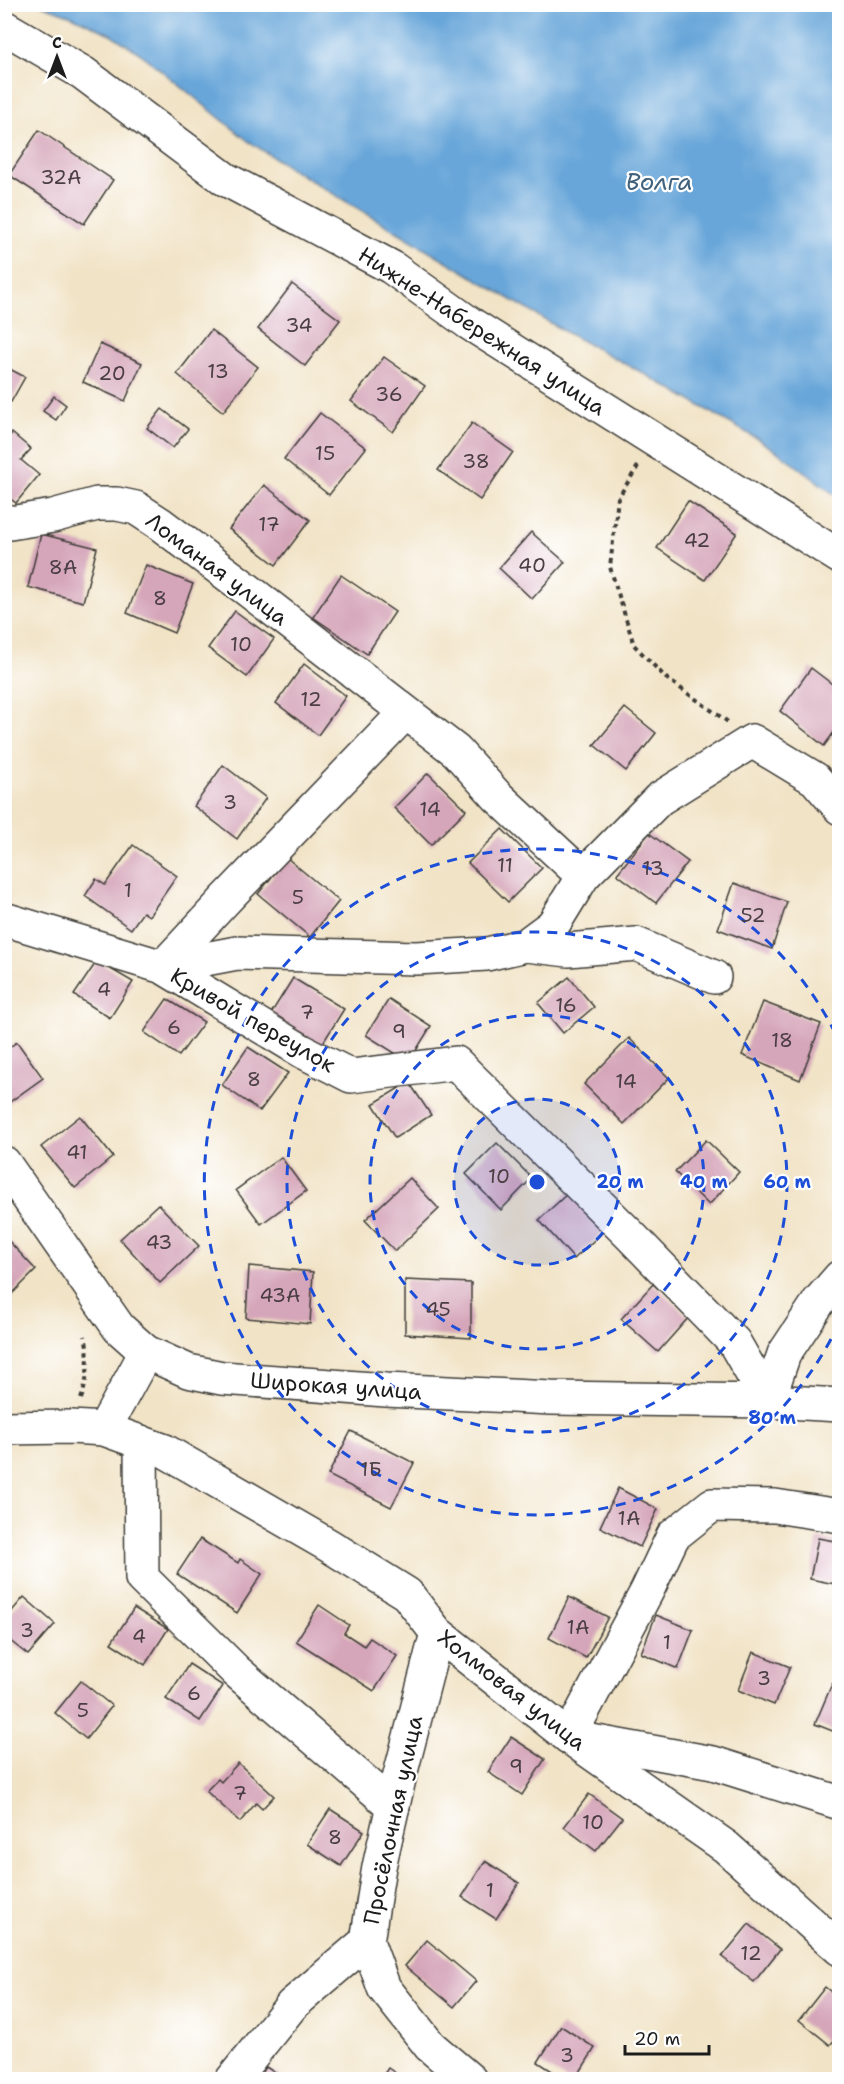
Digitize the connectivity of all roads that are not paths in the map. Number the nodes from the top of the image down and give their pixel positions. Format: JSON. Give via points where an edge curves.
{"nodes":[{"id":1,"x":4,"y":27,"type":"edge"},
{"id":2,"x":4,"y":520,"type":"edge"},
{"id":3,"x":840,"y":557,"type":"edge"},
{"id":4,"x":405,"y":713,"type":"junction"},
{"id":5,"x":840,"y":808,"type":"edge"},
{"id":6,"x":583,"y":876,"type":"junction"},
{"id":7,"x":4,"y":919,"type":"edge"},
{"id":8,"x":526,"y":945,"type":"junction"},
{"id":9,"x":163,"y":968,"type":"junction"},
{"id":10,"x":714,"y":977,"type":"dead end"},
{"id":11,"x":4,"y":1163,"type":"edge"},
{"id":12,"x":840,"y":1277,"type":"edge"},
{"id":13,"x":146,"y":1352,"type":"junction"},
{"id":14,"x":768,"y":1401,"type":"junction"},
{"id":15,"x":840,"y":1405,"type":"edge"},
{"id":16,"x":4,"y":1428,"type":"edge"},
{"id":17,"x":104,"y":1429,"type":"junction"},
{"id":18,"x":141,"y":1442,"type":"junction"},
{"id":19,"x":840,"y":1516,"type":"edge"},
{"id":20,"x":437,"y":1633,"type":"junction"},
{"id":21,"x":569,"y":1737,"type":"junction"},
{"id":22,"x":840,"y":1803,"type":"edge"},
{"id":23,"x":393,"y":1806,"type":"junction"},
{"id":24,"x":368,"y":1941,"type":"junction"},
{"id":25,"x":840,"y":1949,"type":"edge"},
{"id":26,"x":232,"y":2079,"type":"edge"},
{"id":27,"x":470,"y":2079,"type":"edge"}],
"edges":[{"from":1,"to":3,"type":"street","name":"Нижне-Набережная улица","via":[[83,73],[225,179],[391,267],[469,323]]},
{"from":2,"to":4,"type":"street","name":"Ломаная улица","via":[[10,523],[53,516],[98,504],[136,508]]},
{"from":4,"to":6,"type":"street","name":"Ломаная улица","via":[[456,751],[497,796]]},
{"from":4,"to":9,"type":"street"},
{"from":5,"to":6,"type":"street","via":[[814,778],[752,741],[659,800]]},
{"from":6,"to":8,"type":"street","via":[[553,925]]},
{"from":7,"to":9,"type":"street","name":"Кривой переулок"},
{"from":8,"to":9,"type":"street","name":"Кривой переулок","via":[[487,954],[416,958],[237,953]]},
{"from":8,"to":10,"type":"street","name":"Кривой переулок","via":[[568,950],[636,944]]},
{"from":9,"to":14,"type":"street","name":"Кривой переулок","via":[[302,1052],[351,1076],[456,1063],[734,1342]]},
{"from":11,"to":13,"type":"street","name":"Широкая улица","via":[[119,1328]]},
{"from":12,"to":14,"type":"street","via":[[784,1354]]},
{"from":13,"to":14,"type":"street","name":"Широкая улица","via":[[188,1371],[222,1378],[540,1397]]},
{"from":13,"to":17,"type":"street"},
{"from":14,"to":15,"type":"street","name":"Широкая улица"},
{"from":16,"to":17,"type":"street","name":"Холмовая улица"},
{"from":17,"to":18,"type":"street","name":"Холмовая улица"},
{"from":18,"to":20,"type":"street","name":"Холмовая улица","via":[[165,1451],[407,1594]]},
{"from":18,"to":23,"type":"street","via":[[142,1578],[236,1671]]},
{"from":19,"to":21,"type":"street","via":[[775,1506],[712,1505],[673,1536]]},
{"from":20,"to":21,"type":"street","name":"Холмовая улица"},
{"from":20,"to":23,"type":"street","name":"Просёлочная улица"},
{"from":21,"to":22,"type":"street","via":[[713,1763]]},
{"from":21,"to":25,"type":"street","name":"Холмовая улица","via":[[726,1847]]},
{"from":23,"to":24,"type":"street","name":"Просёлочная улица"},
{"from":24,"to":26,"type":"street","via":[[292,2005]]},
{"from":24,"to":27,"type":"street","name":"Просёлочная улица","via":[[384,1988],[430,2046]]}]}
